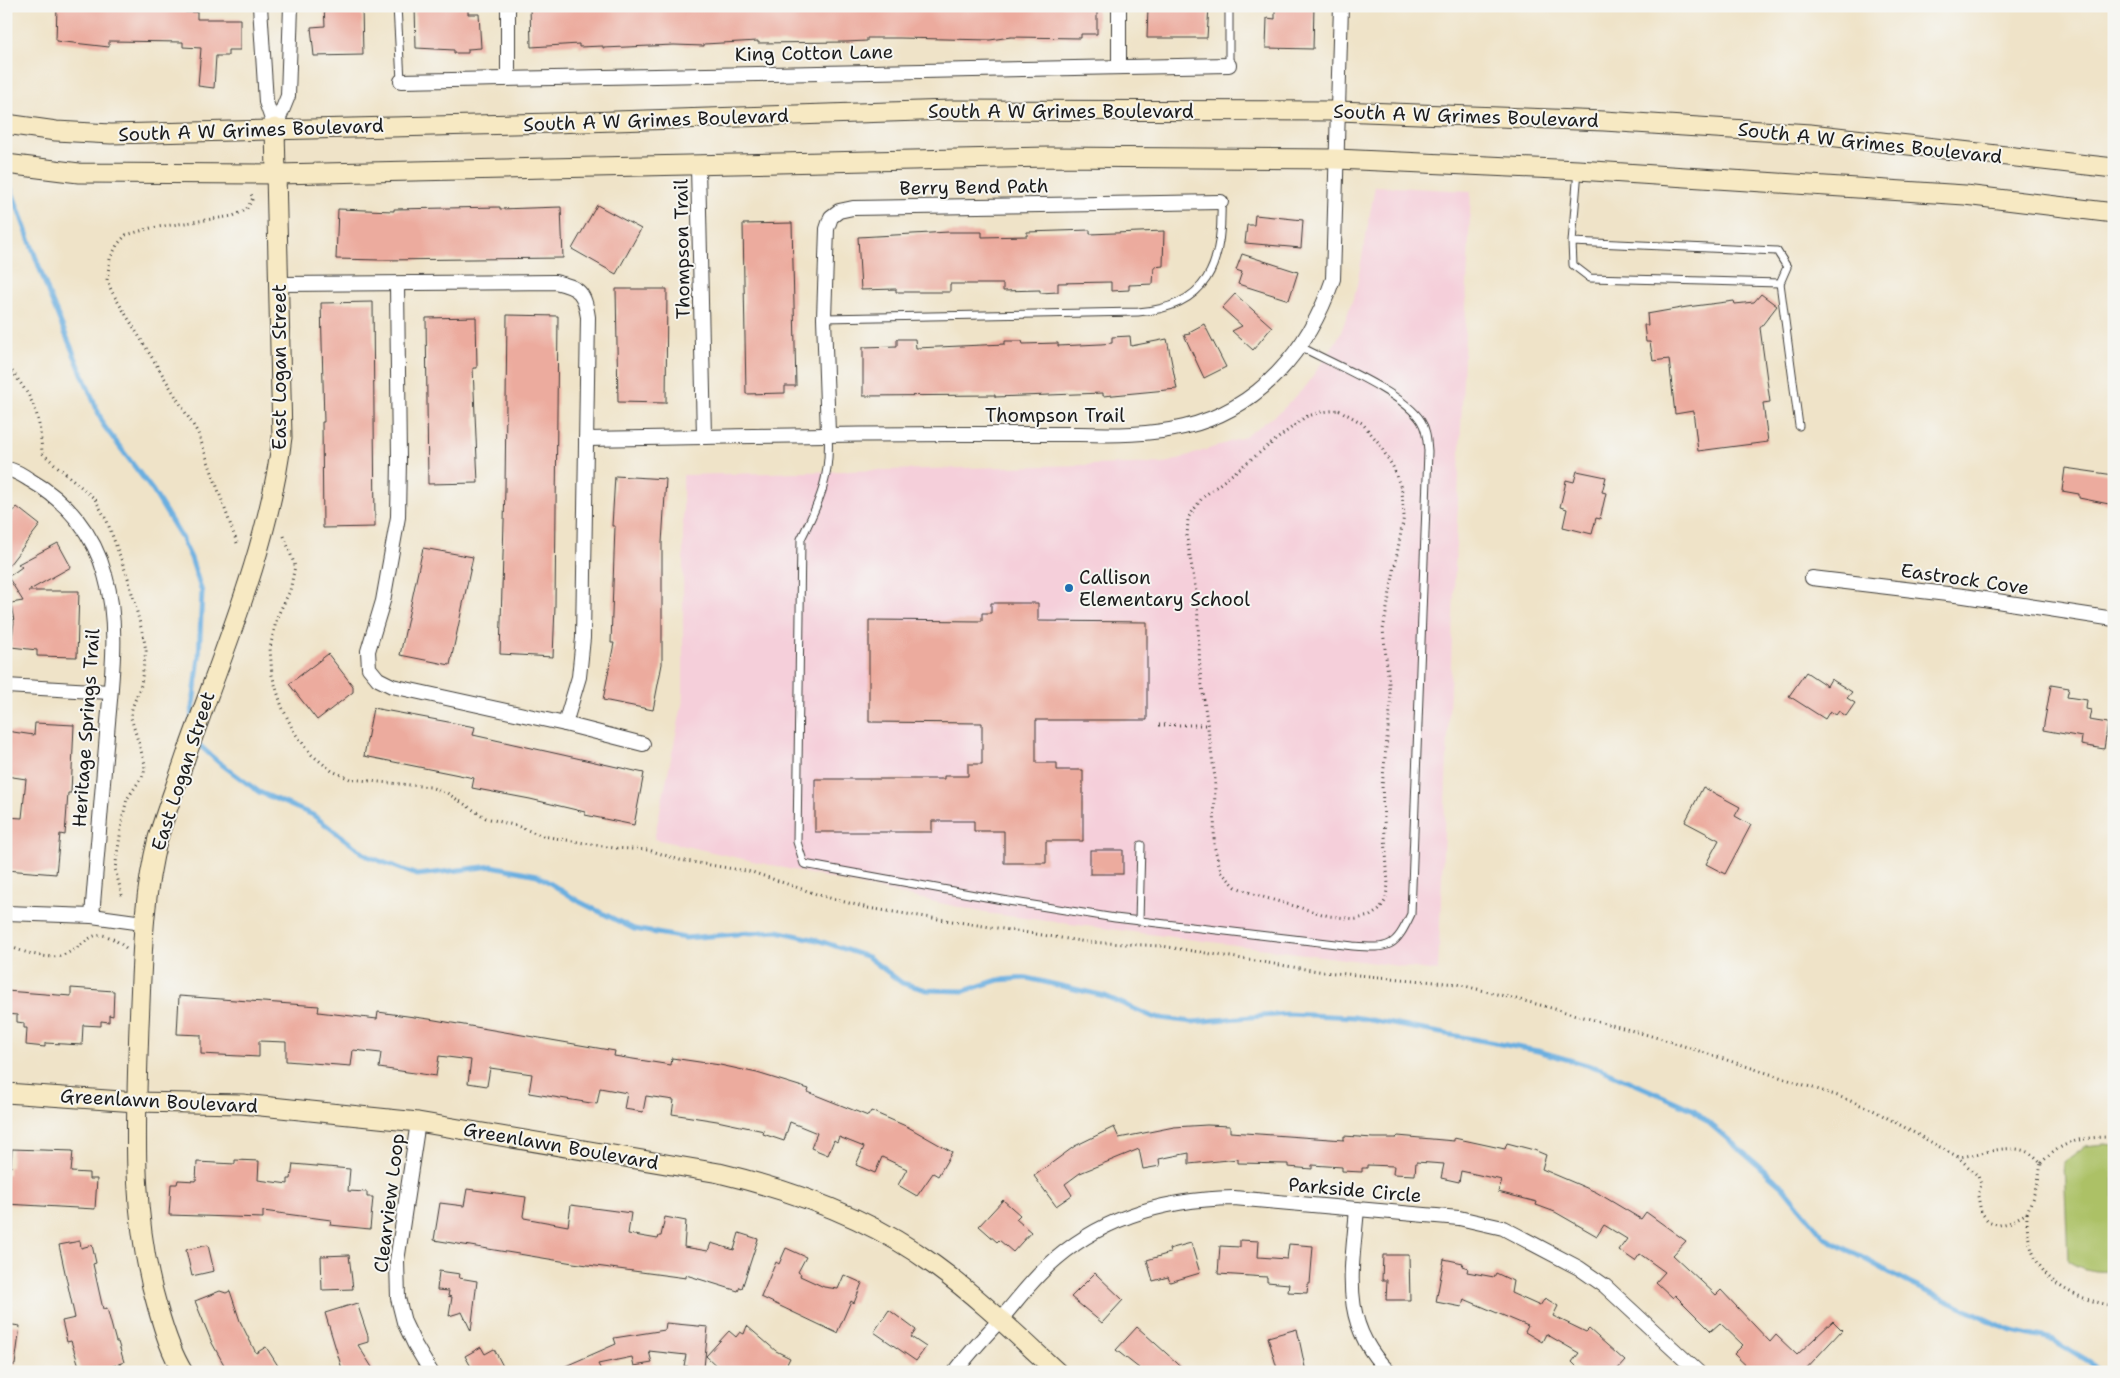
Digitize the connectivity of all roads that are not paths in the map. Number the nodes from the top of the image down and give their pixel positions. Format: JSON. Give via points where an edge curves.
{"nodes":[{"id":1,"x":260,"y":6,"type":"edge"},
{"id":2,"x":291,"y":6,"type":"edge"},
{"id":3,"x":397,"y":6,"type":"edge"},
{"id":4,"x":508,"y":6,"type":"edge"},
{"id":5,"x":1120,"y":6,"type":"edge"},
{"id":6,"x":1229,"y":6,"type":"edge"},
{"id":7,"x":1341,"y":6,"type":"edge"},
{"id":8,"x":1119,"y":65,"type":"junction"},
{"id":9,"x":1229,"y":65,"type":"joint"},
{"id":10,"x":508,"y":78,"type":"junction"},
{"id":11,"x":401,"y":81,"type":"joint"},
{"id":12,"x":1338,"y":112,"type":"junction"},
{"id":13,"x":6,"y":124,"type":"edge"},
{"id":14,"x":275,"y":128,"type":"junction"},
{"id":15,"x":1336,"y":159,"type":"junction"},
{"id":16,"x":6,"y":164,"type":"edge"},
{"id":17,"x":698,"y":166,"type":"junction"},
{"id":18,"x":2114,"y":168,"type":"edge"},
{"id":19,"x":1578,"y":170,"type":"junction"},
{"id":20,"x":277,"y":174,"type":"junction"},
{"id":21,"x":1221,"y":202,"type":"joint"},
{"id":22,"x":2114,"y":213,"type":"edge"},
{"id":23,"x":1572,"y":242,"type":"junction"},
{"id":24,"x":1780,"y":283,"type":"junction"},
{"id":25,"x":278,"y":284,"type":"junction"},
{"id":26,"x":397,"y":284,"type":"junction"},
{"id":27,"x":824,"y":318,"type":"junction"},
{"id":28,"x":1301,"y":347,"type":"junction"},
{"id":29,"x":1799,"y":426,"type":"dead end"},
{"id":30,"x":828,"y":434,"type":"junction"},
{"id":31,"x":704,"y":438,"type":"junction"},
{"id":32,"x":586,"y":439,"type":"junction"},
{"id":33,"x":6,"y":469,"type":"edge"},
{"id":34,"x":1812,"y":578,"type":"dead end"},
{"id":35,"x":2114,"y":619,"type":"edge"},
{"id":36,"x":6,"y":686,"type":"edge"},
{"id":37,"x":110,"y":692,"type":"junction"},
{"id":38,"x":565,"y":724,"type":"junction"},
{"id":39,"x":643,"y":744,"type":"dead end"},
{"id":40,"x":1141,"y":845,"type":"dead end"},
{"id":41,"x":6,"y":913,"type":"edge"},
{"id":42,"x":92,"y":916,"type":"junction"},
{"id":43,"x":1139,"y":921,"type":"junction"},
{"id":44,"x":143,"y":923,"type":"junction"},
{"id":45,"x":6,"y":1093,"type":"edge"},
{"id":46,"x":136,"y":1102,"type":"junction"},
{"id":47,"x":418,"y":1122,"type":"junction"},
{"id":48,"x":1357,"y":1209,"type":"junction"},
{"id":49,"x":1000,"y":1320,"type":"junction"},
{"id":50,"x":183,"y":1372,"type":"edge"},
{"id":51,"x":431,"y":1372,"type":"edge"},
{"id":52,"x":955,"y":1372,"type":"edge"},
{"id":53,"x":1057,"y":1372,"type":"edge"},
{"id":54,"x":1389,"y":1372,"type":"edge"},
{"id":55,"x":1698,"y":1372,"type":"edge"}],
"edges":[{"from":1,"to":14,"type":"street","via":[[266,102]]},
{"from":2,"to":14,"type":"street","via":[[288,96]]},
{"from":3,"to":11,"type":"lane"},
{"from":4,"to":10,"type":"street"},
{"from":5,"to":8,"type":"street"},
{"from":6,"to":9,"type":"lane"},
{"from":7,"to":12,"type":"street","name":"Thompson Trail"},
{"from":8,"to":9,"type":"street","name":"King Cotton Lane"},
{"from":8,"to":10,"type":"street","name":"King Cotton Lane"},
{"from":10,"to":11,"type":"street","name":"King Cotton Lane"},
{"from":12,"to":14,"type":"main road","name":"South A W Grimes Boulevard","via":[[951,110]]},
{"from":12,"to":15,"type":"street","name":"Thompson Trail"},
{"from":12,"to":18,"type":"main road","name":"South A W Grimes Boulevard","via":[[1604,121],[1810,134]]},
{"from":13,"to":14,"type":"main road","name":"South A W Grimes Boulevard","via":[[111,134]]},
{"from":14,"to":20,"type":"main road","name":"East Logan Street"},
{"from":15,"to":17,"type":"main road","name":"South A W Grimes Boulevard","via":[[1049,157]]},
{"from":15,"to":19,"type":"main road","name":"South A W Grimes Boulevard"},
{"from":15,"to":28,"type":"street","name":"Thompson Trail","via":[[1333,279],[1324,305]]},
{"from":16,"to":20,"type":"main road","name":"South A W Grimes Boulevard","via":[[79,173]]},
{"from":17,"to":20,"type":"main road","name":"South A W Grimes Boulevard"},
{"from":17,"to":31,"type":"street","name":"Thompson Trail"},
{"from":19,"to":22,"type":"main road","name":"South A W Grimes Boulevard","via":[[1965,194]]},
{"from":19,"to":23,"type":"lane"},
{"from":20,"to":25,"type":"main road","name":"East Logan Street"},
{"from":21,"to":27,"type":"lane","via":[[1220,247],[1207,278],[1196,290],[1170,307],[1138,312]]},
{"from":21,"to":27,"type":"street","name":"Berry Bend Path","via":[[839,211],[831,217],[827,229]]},
{"from":23,"to":24,"type":"lane","via":[[1573,265],[1590,278]]},
{"from":23,"to":24,"type":"lane","via":[[1777,250],[1787,267]]},
{"from":24,"to":29,"type":"lane"},
{"from":25,"to":26,"type":"street"},
{"from":25,"to":44,"type":"main road","name":"East Logan Street","via":[[282,437],[277,476],[253,566],[158,838]]},
{"from":26,"to":32,"type":"street","via":[[555,282],[574,287],[585,297],[588,317]]},
{"from":26,"to":38,"type":"street","via":[[398,517],[383,600],[368,651],[369,668],[392,686]]},
{"from":27,"to":30,"type":"street"},
{"from":28,"to":30,"type":"street","name":"Thompson Trail","via":[[1275,378],[1255,394],[1209,418],[1178,428],[1132,435]]},
{"from":28,"to":43,"type":"lane","via":[[1399,400],[1422,422],[1426,436],[1411,914],[1397,940],[1385,946],[1369,947]]},
{"from":30,"to":31,"type":"street","name":"Thompson Trail"},
{"from":30,"to":43,"type":"lane","via":[[830,460],[820,501],[801,539],[797,842],[804,864]]},
{"from":31,"to":32,"type":"street"},
{"from":32,"to":38,"type":"street","via":[[583,638],[578,677]]},
{"from":33,"to":37,"type":"street","name":"Heritage Springs Trail","via":[[43,487],[74,513],[91,542],[106,576],[112,623]]},
{"from":34,"to":35,"type":"street","name":"Eastrock Cove","via":[[1964,596]]},
{"from":36,"to":37,"type":"street"},
{"from":37,"to":42,"type":"street","name":"Heritage Springs Trail"},
{"from":38,"to":39,"type":"street"},
{"from":40,"to":43,"type":"lane"},
{"from":41,"to":42,"type":"street"},
{"from":42,"to":44,"type":"street"},
{"from":44,"to":46,"type":"main road","name":"East Logan Street"},
{"from":45,"to":46,"type":"main road","name":"Greenlawn Boulevard"},
{"from":46,"to":47,"type":"main road","name":"Greenlawn Boulevard","via":[[242,1104]]},
{"from":46,"to":50,"type":"main road","name":"East Logan Street","via":[[136,1180],[148,1274],[161,1320]]},
{"from":47,"to":49,"type":"main road","name":"Greenlawn Boulevard","via":[[719,1173],[803,1197],[885,1234],[932,1263]]},
{"from":47,"to":51,"type":"street","name":"Clearview Loop","via":[[397,1261],[398,1298],[408,1330]]},
{"from":48,"to":49,"type":"street","name":"Parkside Circle","via":[[1234,1198],[1171,1203],[1141,1211],[1072,1246],[1028,1286]]},
{"from":48,"to":54,"type":"street","via":[[1350,1295],[1355,1319],[1365,1341]]},
{"from":48,"to":55,"type":"street","name":"Parkside Circle","via":[[1459,1218],[1503,1228],[1579,1268],[1605,1286]]},
{"from":49,"to":52,"type":"street","via":[[973,1347]]},
{"from":49,"to":53,"type":"main road","name":"Greenlawn Boulevard"}]}
